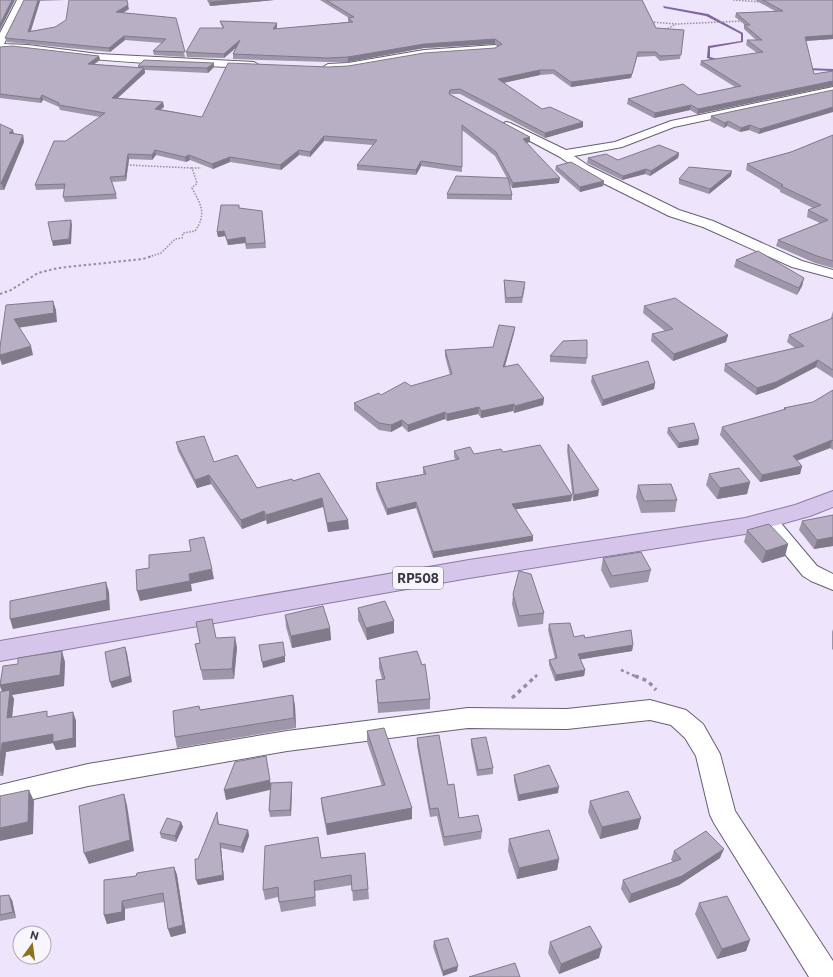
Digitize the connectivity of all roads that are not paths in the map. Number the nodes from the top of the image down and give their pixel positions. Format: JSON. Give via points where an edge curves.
{"nodes":[{"id":1,"x":21,"y":0,"type":"edge"},
{"id":2,"x":0,"y":43,"type":"edge"},
{"id":3,"x":0,"y":47,"type":"edge"},
{"id":4,"x":495,"y":48,"type":"edge"},
{"id":5,"x":265,"y":66,"type":"edge"},
{"id":6,"x":316,"y":67,"type":"edge"},
{"id":7,"x":833,"y":90,"type":"edge"},
{"id":8,"x":499,"y":120,"type":"edge"},
{"id":9,"x":564,"y":154,"type":"junction"},
{"id":10,"x":833,"y":274,"type":"edge"},
{"id":11,"x":833,"y":498,"type":"edge"},
{"id":12,"x":768,"y":520,"type":"junction"},
{"id":13,"x":833,"y":582,"type":"edge"},
{"id":14,"x":0,"y":651,"type":"edge"},
{"id":15,"x":0,"y":796,"type":"edge"},
{"id":16,"x":826,"y":977,"type":"edge"}],
"edges":[{"from":1,"to":2,"type":"street"},
{"from":3,"to":5,"type":"street","via":[[13,46],[46,52],[132,59]]},
{"from":4,"to":6,"type":"street","via":[[424,54],[348,66]]},
{"from":7,"to":9,"type":"street","via":[[671,124],[618,146]]},
{"from":8,"to":9,"type":"street"},
{"from":9,"to":10,"type":"street","via":[[585,169],[674,213],[708,224],[797,264]]},
{"from":11,"to":12,"type":"main road","number":"RP508","via":[[802,511]]},
{"from":12,"to":13,"type":"street","via":[[810,571]]},
{"from":12,"to":14,"type":"main road","number":"RP508","via":[[744,526],[461,570]]},
{"from":15,"to":16,"type":"street","via":[[88,775],[287,740],[452,720],[567,719],[644,710],[668,715],[684,720],[708,754],[723,815]]}]}
